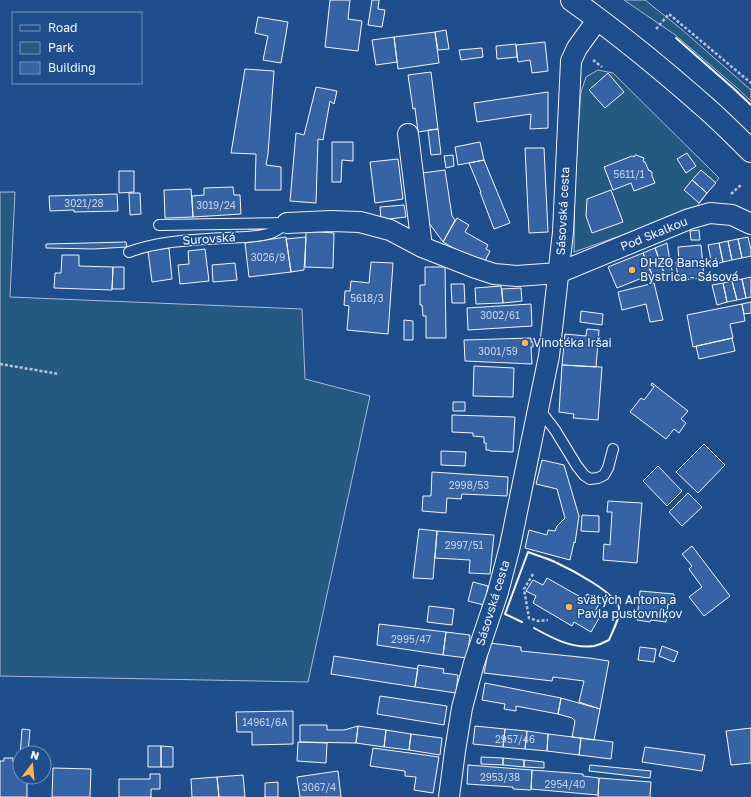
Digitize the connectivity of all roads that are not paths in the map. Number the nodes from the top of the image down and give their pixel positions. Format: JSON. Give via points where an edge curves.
{"nodes":[{"id":1,"x":572,"y":0,"type":"edge"},
{"id":2,"x":598,"y":19,"type":"junction"},
{"id":3,"x":408,"y":134,"type":"dead end"},
{"id":4,"x":751,"y":151,"type":"edge"},
{"id":5,"x":287,"y":223,"type":"junction"},
{"id":6,"x":751,"y":224,"type":"edge"},
{"id":7,"x":159,"y":226,"type":"dead end"},
{"id":8,"x":422,"y":247,"type":"junction"},
{"id":9,"x":129,"y":252,"type":"dead end"},
{"id":10,"x":558,"y":273,"type":"junction"},
{"id":11,"x":539,"y":409,"type":"junction"},
{"id":12,"x":613,"y":449,"type":"dead end"},
{"id":13,"x":449,"y":797,"type":"edge"}],
"edges":[{"from":1,"to":2,"type":"street"},
{"from":2,"to":4,"type":"street","via":[[678,83]]},
{"from":2,"to":10,"type":"street","name":"Sásovská cesta","via":[[571,61],[563,232]]},
{"from":3,"to":8,"type":"street"},
{"from":5,"to":7,"type":"lane","name":"Surovská"},
{"from":5,"to":8,"type":"street","name":"Surovská","via":[[360,222],[390,230]]},
{"from":5,"to":9,"type":"lane","name":"Surovská","via":[[272,232],[253,237],[163,242]]},
{"from":6,"to":10,"type":"street","name":"Pod Skalkou","via":[[732,215],[710,214],[689,219]]},
{"from":8,"to":10,"type":"street","name":"Surovská","via":[[472,268],[494,274],[517,276]]},
{"from":10,"to":11,"type":"street","name":"Sásovská cesta","via":[[549,356]]},
{"from":11,"to":12,"type":"lane","via":[[556,430],[577,466],[590,479],[604,475]]},
{"from":11,"to":13,"type":"street","name":"Sásovská cesta","via":[[506,561],[462,708]]}]}
